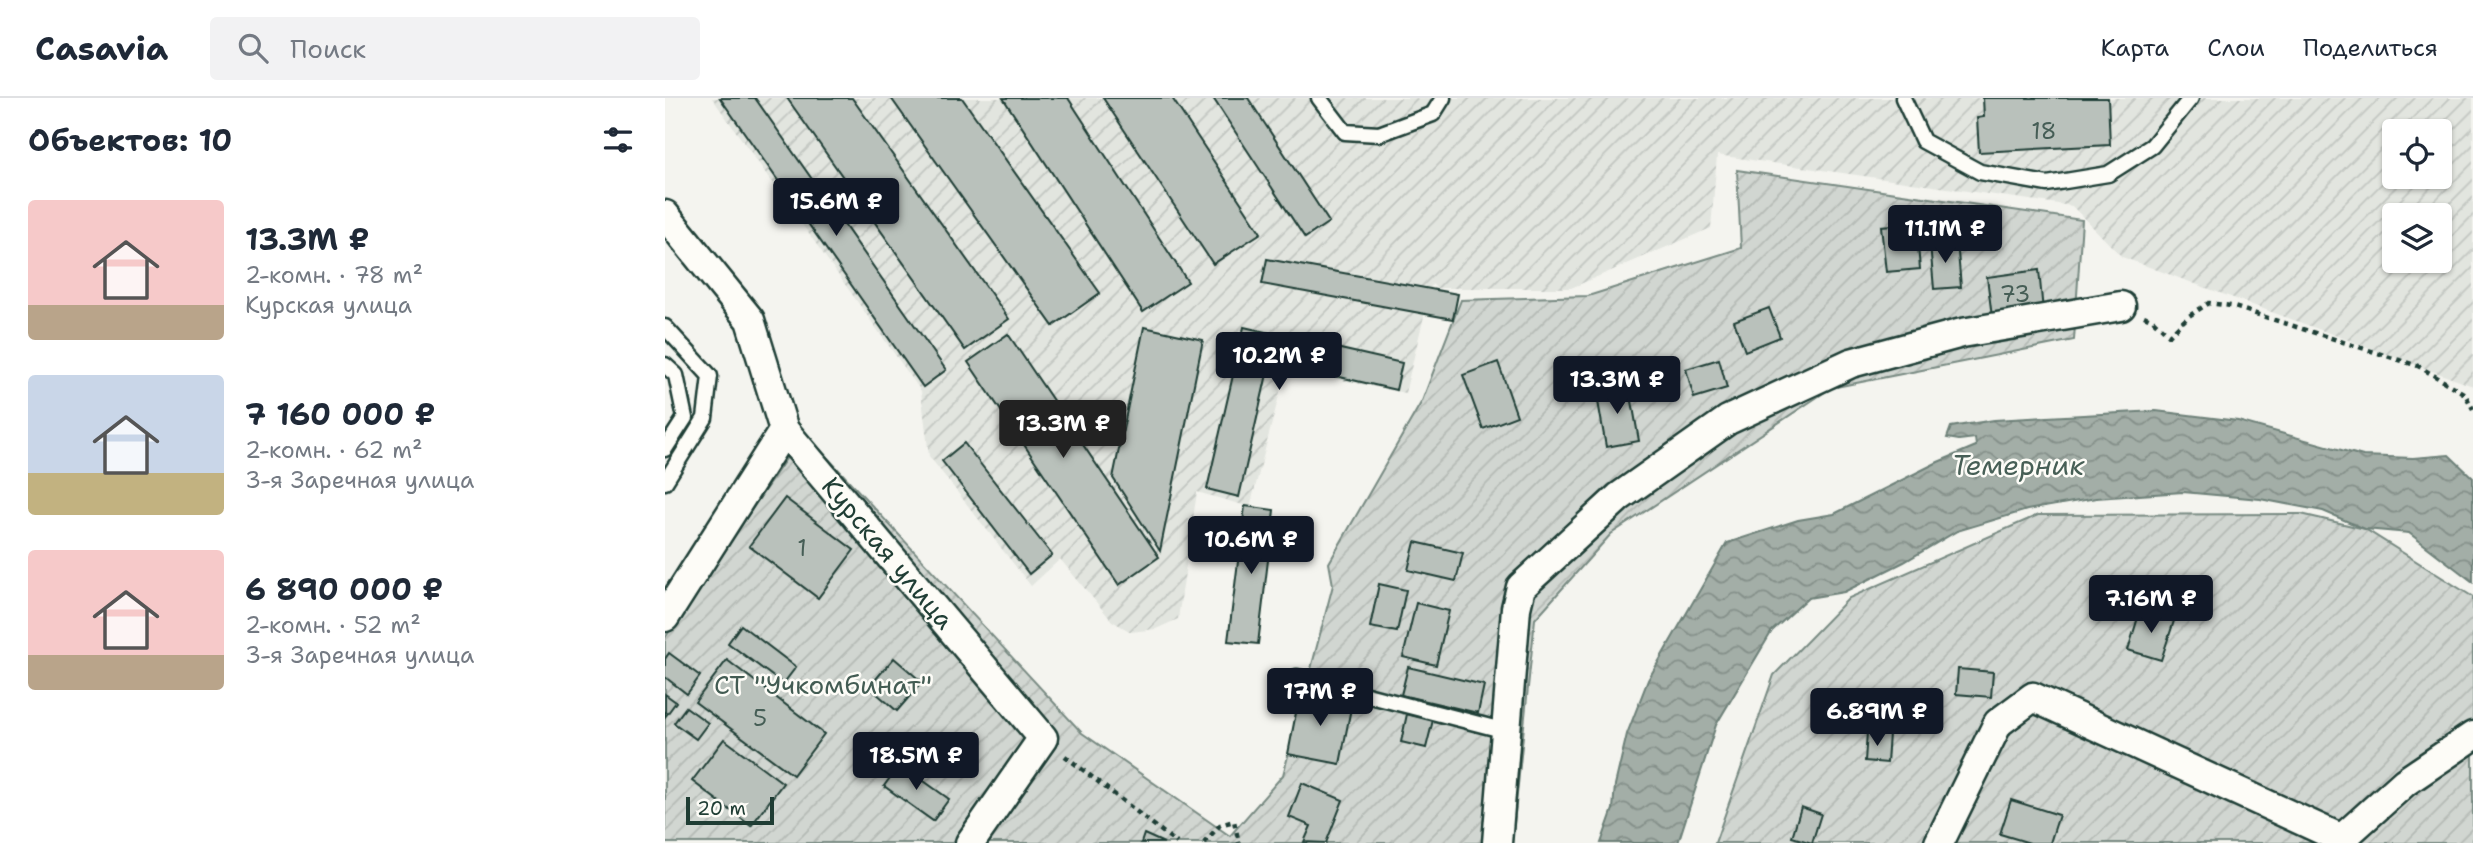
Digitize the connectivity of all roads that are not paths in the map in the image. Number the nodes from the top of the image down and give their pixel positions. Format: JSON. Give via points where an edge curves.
{"nodes":[{"id":1,"x":1319,"y":98,"type":"edge"},
{"id":2,"x":1443,"y":98,"type":"edge"},
{"id":3,"x":1903,"y":98,"type":"edge"},
{"id":4,"x":2191,"y":98,"type":"edge"},
{"id":5,"x":665,"y":215,"type":"edge"},
{"id":6,"x":2120,"y":306,"type":"road end"},
{"id":7,"x":665,"y":327,"type":"edge"},
{"id":8,"x":665,"y":365,"type":"edge"},
{"id":9,"x":784,"y":430,"type":"junction"},
{"id":10,"x":665,"y":449,"type":"edge"},
{"id":11,"x":665,"y":482,"type":"edge"},
{"id":12,"x":665,"y":617,"type":"edge"},
{"id":13,"x":1297,"y":677,"type":"dead end"},
{"id":14,"x":1506,"y":731,"type":"junction"},
{"id":15,"x":2473,"y":736,"type":"edge"},
{"id":16,"x":2339,"y":841,"type":"edge"},
{"id":17,"x":970,"y":843,"type":"edge"},
{"id":18,"x":1497,"y":843,"type":"edge"},
{"id":19,"x":1939,"y":843,"type":"edge"}],
"edges":[{"from":1,"to":2,"type":"lane","via":[[1345,132],[1380,134],[1433,114]]},
{"from":3,"to":4,"type":"lane","via":[[1923,141],[1980,172],[2047,184],[2108,174],[2152,146]]},
{"from":5,"to":9,"type":"street","name":"Курская улица","via":[[750,320]]},
{"from":6,"to":14,"type":"street","via":[[1962,333],[1851,363],[1728,420],[1619,497],[1521,587]]},
{"from":7,"to":11,"type":"lane","via":[[709,376],[705,418]]},
{"from":8,"to":10,"type":"lane","via":[[675,376],[685,418]]},
{"from":9,"to":12,"type":"street"},
{"from":9,"to":17,"type":"street","name":"Курская улица","via":[[1043,738]]},
{"from":13,"to":14,"type":"lane"},
{"from":14,"to":18,"type":"street"},
{"from":15,"to":16,"type":"street","via":[[2405,782]]},
{"from":16,"to":19,"type":"street","via":[[2032,697],[1998,723]]}]}
